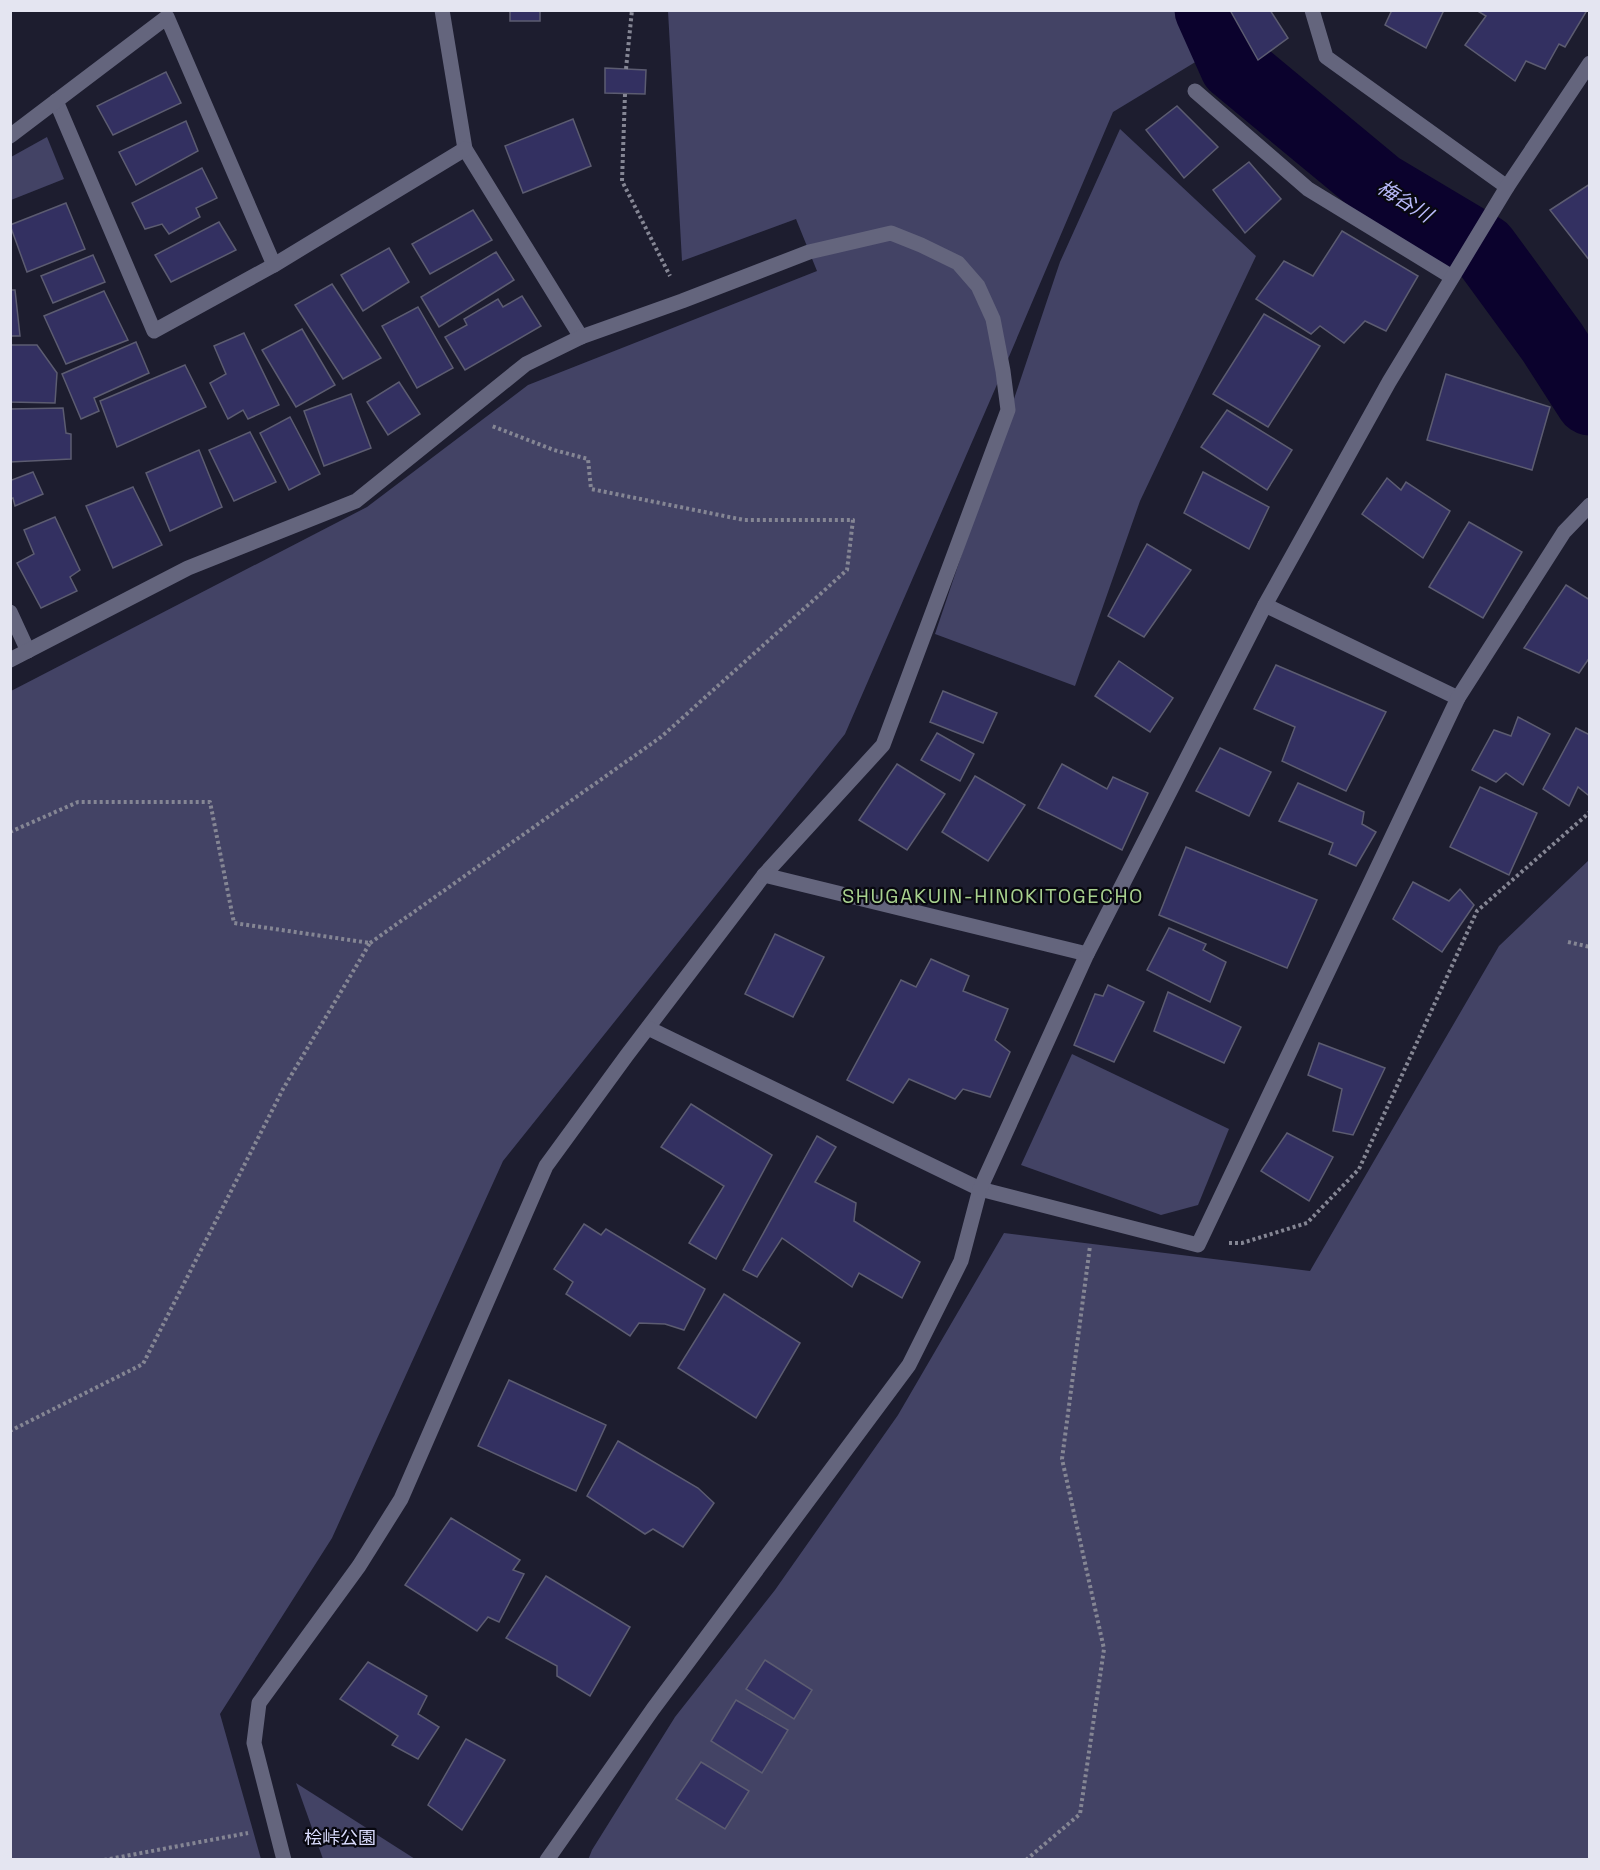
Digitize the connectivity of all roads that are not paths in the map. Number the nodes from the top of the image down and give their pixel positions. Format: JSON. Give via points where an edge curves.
{"nodes":[{"id":1,"x":442,"y":10,"type":"edge"},
{"id":2,"x":1312,"y":10,"type":"edge"},
{"id":3,"x":169,"y":14,"type":"edge"},
{"id":4,"x":1590,"y":63,"type":"edge"},
{"id":5,"x":1194,"y":91,"type":"dead end"},
{"id":6,"x":56,"y":102,"type":"junction"},
{"id":7,"x":10,"y":136,"type":"edge"},
{"id":8,"x":465,"y":149,"type":"junction"},
{"id":9,"x":1507,"y":187,"type":"junction"},
{"id":10,"x":274,"y":265,"type":"junction"},
{"id":11,"x":1452,"y":277,"type":"junction"},
{"id":12,"x":581,"y":337,"type":"junction"},
{"id":13,"x":1590,"y":505,"type":"edge"},
{"id":14,"x":1265,"y":605,"type":"junction"},
{"id":15,"x":10,"y":612,"type":"edge"},
{"id":16,"x":28,"y":651,"type":"junction"},
{"id":17,"x":10,"y":660,"type":"edge"},
{"id":18,"x":1458,"y":698,"type":"junction"},
{"id":19,"x":764,"y":875,"type":"junction"},
{"id":20,"x":1087,"y":954,"type":"junction"},
{"id":21,"x":648,"y":1028,"type":"junction"},
{"id":22,"x":980,"y":1189,"type":"junction"},
{"id":23,"x":284,"y":1860,"type":"edge"},
{"id":24,"x":547,"y":1860,"type":"edge"}],
"edges":[{"from":1,"to":8,"type":"street"},
{"from":2,"to":9,"type":"street","via":[[1326,57]]},
{"from":3,"to":6,"type":"street"},
{"from":3,"to":10,"type":"street"},
{"from":4,"to":9,"type":"street"},
{"from":5,"to":11,"type":"street","via":[[1308,189]]},
{"from":6,"to":7,"type":"street"},
{"from":6,"to":10,"type":"street","via":[[154,331]]},
{"from":8,"to":10,"type":"street"},
{"from":8,"to":12,"type":"street"},
{"from":9,"to":11,"type":"street"},
{"from":11,"to":14,"type":"street"},
{"from":12,"to":16,"type":"street","via":[[526,364],[356,501],[188,568]]},
{"from":12,"to":19,"type":"street","via":[[809,252],[891,233],[958,263],[978,286],[993,319],[1008,410],[884,745]]},
{"from":13,"to":18,"type":"street","via":[[1564,532]]},
{"from":14,"to":18,"type":"street"},
{"from":14,"to":20,"type":"street"},
{"from":15,"to":16,"type":"street"},
{"from":16,"to":17,"type":"street"},
{"from":18,"to":22,"type":"street","via":[[1198,1245]]},
{"from":19,"to":20,"type":"street"},
{"from":19,"to":21,"type":"street"},
{"from":20,"to":22,"type":"street"},
{"from":21,"to":22,"type":"street"},
{"from":21,"to":23,"type":"street","via":[[546,1166],[401,1499],[359,1566],[259,1703],[254,1743]]},
{"from":22,"to":24,"type":"street","via":[[962,1261],[909,1365],[653,1709]]}]}
